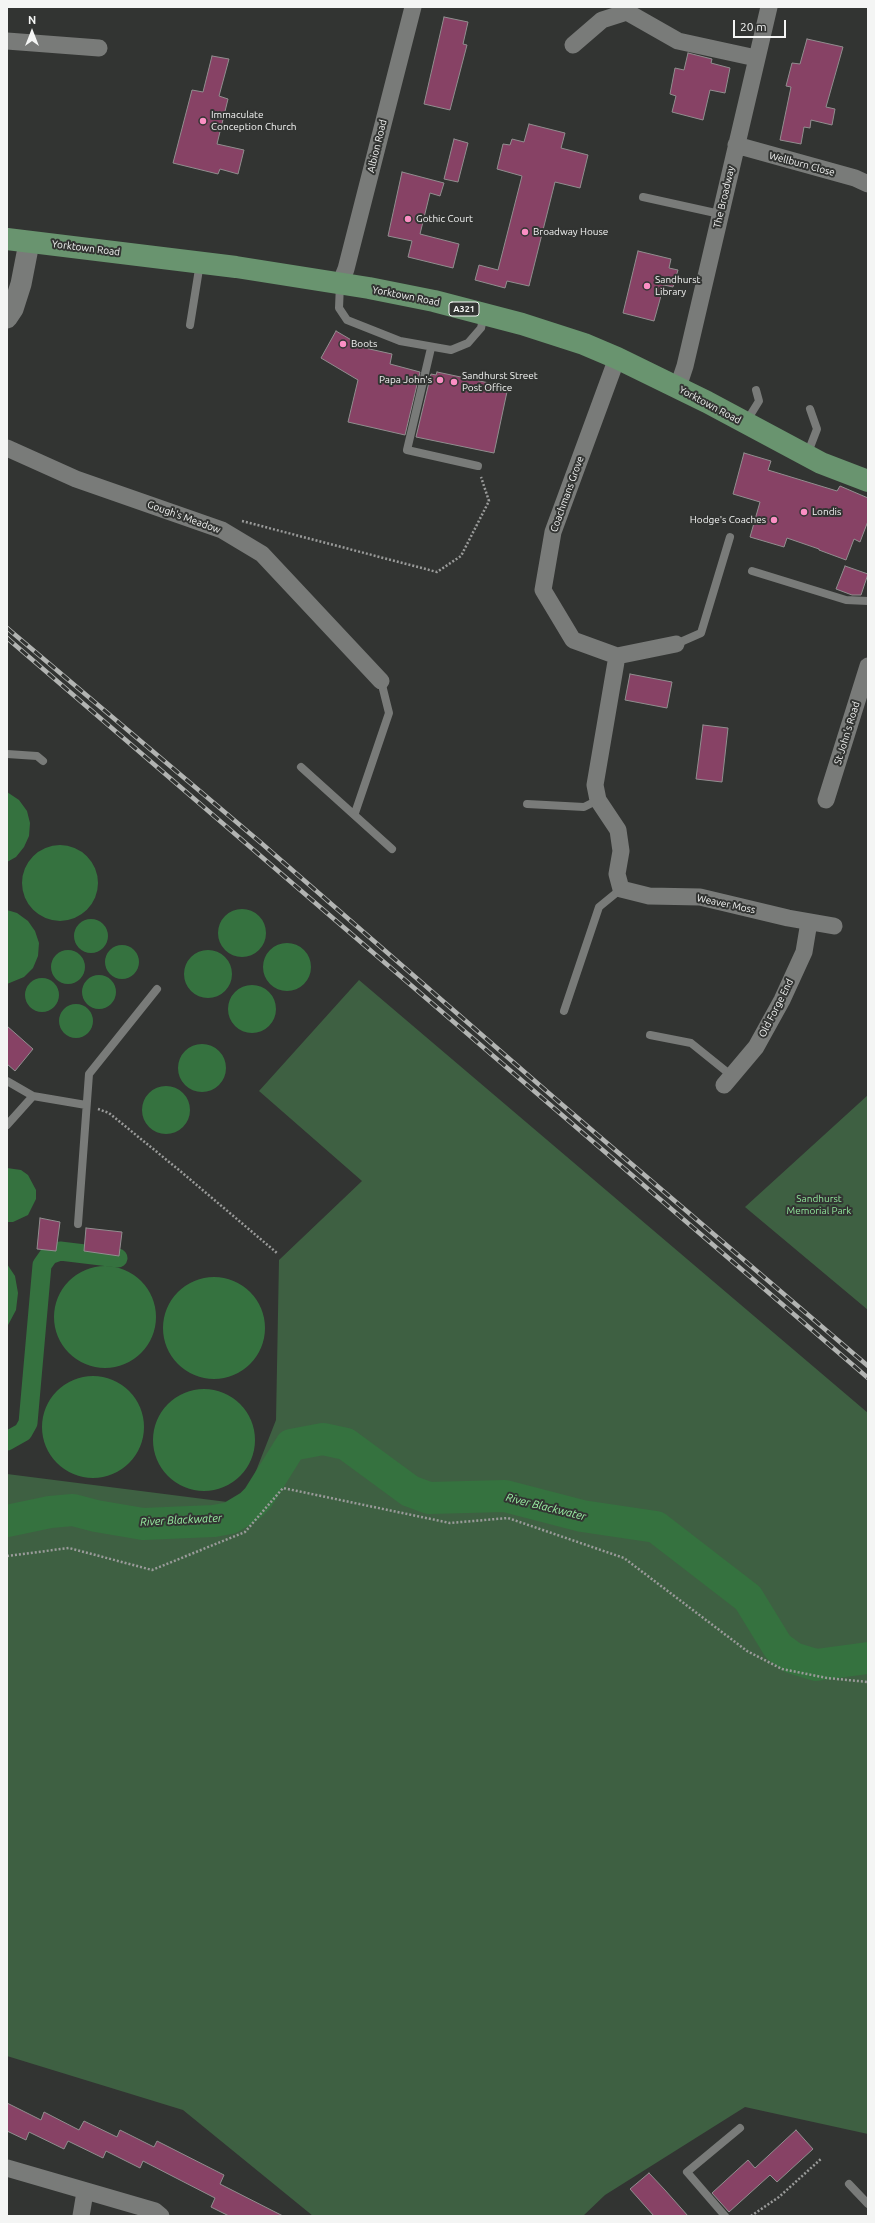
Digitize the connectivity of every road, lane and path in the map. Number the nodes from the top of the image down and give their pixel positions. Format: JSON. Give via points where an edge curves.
{"nodes":[{"id":1,"x":412,"y":7,"type":"edge"},
{"id":2,"x":769,"y":7,"type":"edge"},
{"id":3,"x":626,"y":9,"type":"edge"},
{"id":4,"x":7,"y":41,"type":"edge"},
{"id":5,"x":574,"y":44,"type":"dead end"},
{"id":6,"x":99,"y":48,"type":"dead end"},
{"id":7,"x":756,"y":58,"type":"junction"},
{"id":8,"x":736,"y":145,"type":"junction"},
{"id":9,"x":868,"y":184,"type":"edge"},
{"id":10,"x":643,"y":197,"type":"dead end"},
{"id":11,"x":720,"y":214,"type":"junction"},
{"id":12,"x":7,"y":239,"type":"edge"},
{"id":13,"x":29,"y":243,"type":"junction"},
{"id":14,"x":200,"y":262,"type":"junction"},
{"id":15,"x":340,"y":284,"type":"junction"},
{"id":16,"x":484,"y":314,"type":"junction"},
{"id":17,"x":7,"y":318,"type":"edge"},
{"id":18,"x":190,"y":325,"type":"dead end"},
{"id":19,"x":431,"y":348,"type":"junction"},
{"id":20,"x":617,"y":358,"type":"junction"},
{"id":21,"x":678,"y":388,"type":"junction"},
{"id":22,"x":756,"y":390,"type":"dead end"},
{"id":23,"x":810,"y":409,"type":"dead end"},
{"id":24,"x":745,"y":423,"type":"junction"},
{"id":25,"x":7,"y":448,"type":"edge"},
{"id":26,"x":806,"y":455,"type":"junction"},
{"id":27,"x":478,"y":466,"type":"joint"},
{"id":28,"x":868,"y":481,"type":"edge"},
{"id":29,"x":222,"y":530,"type":"junction"},
{"id":30,"x":730,"y":537,"type":"dead end"},
{"id":31,"x":752,"y":571,"type":"dead end"},
{"id":32,"x":868,"y":601,"type":"edge"},
{"id":33,"x":676,"y":644,"type":"joint"},
{"id":34,"x":617,"y":656,"type":"junction"},
{"id":35,"x":868,"y":666,"type":"edge"},
{"id":36,"x":381,"y":682,"type":"joint"},
{"id":37,"x":7,"y":754,"type":"edge"},
{"id":38,"x":43,"y":761,"type":"dead end"},
{"id":39,"x":301,"y":767,"type":"dead end"},
{"id":40,"x":598,"y":800,"type":"junction"},
{"id":41,"x":826,"y":800,"type":"dead end"},
{"id":42,"x":527,"y":804,"type":"dead end"},
{"id":43,"x":355,"y":813,"type":"junction"},
{"id":44,"x":392,"y":849,"type":"dead end"},
{"id":45,"x":621,"y":889,"type":"junction"},
{"id":46,"x":808,"y":922,"type":"junction"},
{"id":47,"x":834,"y":926,"type":"dead end"},
{"id":48,"x":157,"y":989,"type":"dead end"},
{"id":49,"x":564,"y":1011,"type":"dead end"},
{"id":50,"x":650,"y":1034,"type":"dead end"},
{"id":51,"x":7,"y":1081,"type":"edge"},
{"id":52,"x":728,"y":1081,"type":"joint"},
{"id":53,"x":33,"y":1096,"type":"junction"},
{"id":54,"x":86,"y":1105,"type":"junction"},
{"id":55,"x":7,"y":1125,"type":"edge"},
{"id":56,"x":78,"y":1224,"type":"dead end"},
{"id":57,"x":277,"y":1253,"type":"dead end"},
{"id":58,"x":7,"y":1556,"type":"edge"},
{"id":59,"x":868,"y":1682,"type":"edge"},
{"id":60,"x":740,"y":2128,"type":"dead end"},
{"id":61,"x":822,"y":2158,"type":"dead end"},
{"id":62,"x":7,"y":2168,"type":"edge"},
{"id":63,"x":849,"y":2184,"type":"dead end"},
{"id":64,"x":85,"y":2192,"type":"junction"},
{"id":65,"x":868,"y":2204,"type":"edge"},
{"id":66,"x":81,"y":2216,"type":"edge"},
{"id":67,"x":161,"y":2216,"type":"edge"},
{"id":68,"x":725,"y":2216,"type":"edge"},
{"id":69,"x":751,"y":2216,"type":"edge"}],
"edges":[{"from":1,"to":15,"type":"street","name":"Albion Road"},
{"from":2,"to":7,"type":"street","name":"The Broadway"},
{"from":3,"to":5,"type":"street","via":[[602,20]]},
{"from":3,"to":7,"type":"street","via":[[678,41]]},
{"from":4,"to":6,"type":"street"},
{"from":7,"to":8,"type":"street","name":"The Broadway"},
{"from":8,"to":9,"type":"street","name":"Wellburn Close","via":[[855,178]]},
{"from":8,"to":11,"type":"street","name":"The Broadway"},
{"from":10,"to":11,"type":"lane"},
{"from":11,"to":21,"type":"street","name":"The Broadway"},
{"from":12,"to":13,"type":"main road","name":"Yorktown Road","number":"A321"},
{"from":13,"to":14,"type":"main road","name":"Yorktown Road","number":"A321","via":[[51,243]]},
{"from":13,"to":17,"type":"street","via":[[21,284],[13,309]]},
{"from":14,"to":15,"type":"main road","name":"Yorktown Road","number":"A321"},
{"from":14,"to":18,"type":"lane"},
{"from":15,"to":16,"type":"main road","name":"Yorktown Road","number":"A321","via":[[434,301]]},
{"from":15,"to":19,"type":"lane","via":[[339,308],[347,320],[400,341]]},
{"from":16,"to":19,"type":"lane","via":[[481,328],[468,343],[451,350]]},
{"from":16,"to":20,"type":"main road","name":"Yorktown Road","number":"A321","via":[[584,344]]},
{"from":19,"to":27,"type":"lane","via":[[407,450]]},
{"from":20,"to":21,"type":"main road","name":"Yorktown Road","number":"A321"},
{"from":20,"to":34,"type":"street","name":"Coachmans Grove","via":[[553,532],[543,590],[573,640]]},
{"from":21,"to":24,"type":"main road","name":"Yorktown Road","number":"A321"},
{"from":22,"to":24,"type":"lane","via":[[758,401]]},
{"from":23,"to":26,"type":"lane","via":[[817,429]]},
{"from":24,"to":26,"type":"main road","name":"Yorktown Road","number":"A321"},
{"from":25,"to":29,"type":"street","name":"Gough's Meadow","via":[[76,479]]},
{"from":26,"to":28,"type":"main road","name":"Yorktown Road","number":"A321"},
{"from":27,"to":29,"type":"path","via":[[489,501],[461,556],[437,572],[242,521]]},
{"from":29,"to":36,"type":"street","name":"Gough's Meadow","via":[[262,554]]},
{"from":30,"to":33,"type":"lane","via":[[701,633]]},
{"from":31,"to":32,"type":"lane","via":[[846,600]]},
{"from":33,"to":34,"type":"street"},
{"from":34,"to":40,"type":"street","via":[[599,753],[595,785]]},
{"from":35,"to":41,"type":"street","name":"St John's Road"},
{"from":36,"to":43,"type":"lane","via":[[389,713]]},
{"from":37,"to":38,"type":"lane","via":[[37,756]]},
{"from":39,"to":43,"type":"lane"},
{"from":40,"to":42,"type":"lane","via":[[584,807]]},
{"from":40,"to":45,"type":"street","via":[[618,830],[621,852],[617,874]]},
{"from":43,"to":44,"type":"lane"},
{"from":45,"to":46,"type":"street","name":"Weaver Moss","via":[[648,896],[700,897]]},
{"from":45,"to":49,"type":"lane","via":[[599,907]]},
{"from":46,"to":47,"type":"street","name":"Weaver Moss"},
{"from":46,"to":52,"type":"street","name":"Old Forge End","via":[[804,952],[782,1000],[756,1047]]},
{"from":48,"to":54,"type":"lane","via":[[89,1074]]},
{"from":50,"to":52,"type":"lane","via":[[692,1043]]},
{"from":51,"to":53,"type":"lane"},
{"from":53,"to":54,"type":"lane"},
{"from":53,"to":55,"type":"lane"},
{"from":54,"to":56,"type":"lane"},
{"from":54,"to":57,"type":"path","via":[[109,1114]]},
{"from":58,"to":59,"type":"path","via":[[69,1548],[152,1570],[245,1532],[283,1488],[450,1523],[508,1518],[624,1558],[747,1651],[782,1669],[827,1678]]},
{"from":60,"to":68,"type":"lane","via":[[687,2172]]},
{"from":61,"to":69,"type":"path","via":[[779,2197]]},
{"from":62,"to":64,"type":"street"},
{"from":63,"to":65,"type":"lane"},
{"from":64,"to":66,"type":"street"},
{"from":64,"to":67,"type":"street","via":[[155,2211]]}]}
